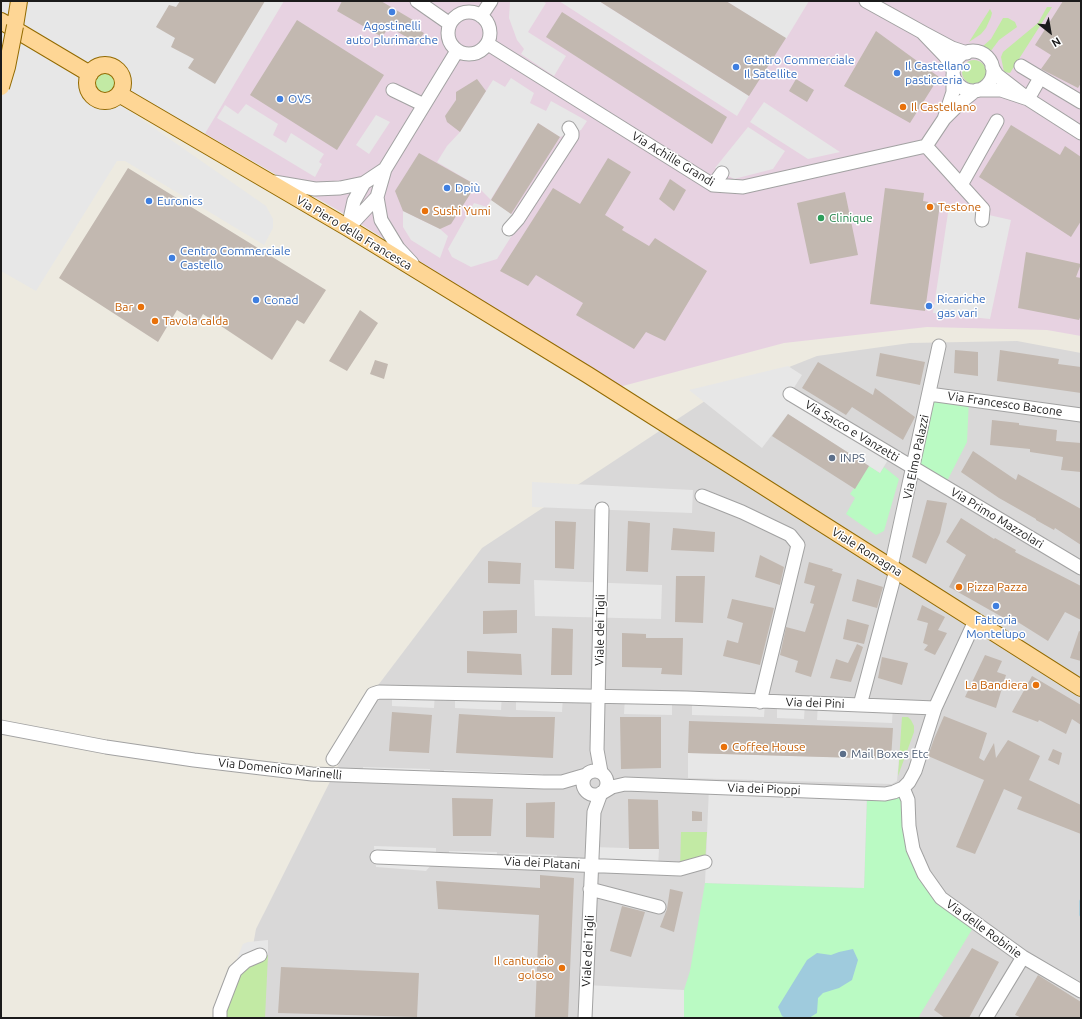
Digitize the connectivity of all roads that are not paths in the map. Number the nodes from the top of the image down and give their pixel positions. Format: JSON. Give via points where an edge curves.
{"nodes":[{"id":1,"x":19,"y":1,"type":"edge"},
{"id":2,"x":417,"y":1,"type":"edge"},
{"id":3,"x":491,"y":1,"type":"edge"},
{"id":4,"x":866,"y":1,"type":"edge"},
{"id":5,"x":481,"y":16,"type":"junction"},
{"id":6,"x":1,"y":21,"type":"edge"},
{"id":7,"x":450,"y":24,"type":"junction"},
{"id":8,"x":922,"y":32,"type":"junction"},
{"id":9,"x":488,"y":44,"type":"junction"},
{"id":10,"x":457,"y":51,"type":"junction"},
{"id":11,"x":967,"y":53,"type":"junction"},
{"id":12,"x":1021,"y":66,"type":"dead end"},
{"id":13,"x":992,"y":67,"type":"junction"},
{"id":14,"x":953,"y":71,"type":"junction"},
{"id":15,"x":90,"y":74,"type":"junction"},
{"id":16,"x":1040,"y":78,"type":"junction"},
{"id":17,"x":1,"y":87,"type":"edge"},
{"id":18,"x":393,"y":90,"type":"dead end"},
{"id":19,"x":976,"y":90,"type":"junction"},
{"id":20,"x":119,"y":94,"type":"junction"},
{"id":21,"x":1028,"y":99,"type":"junction"},
{"id":22,"x":1081,"y":102,"type":"edge"},
{"id":23,"x":424,"y":105,"type":"junction"},
{"id":24,"x":944,"y":119,"type":"junction"},
{"id":25,"x":997,"y":122,"type":"dead end"},
{"id":26,"x":569,"y":128,"type":"dead end"},
{"id":27,"x":1081,"y":133,"type":"edge"},
{"id":28,"x":926,"y":146,"type":"junction"},
{"id":29,"x":385,"y":169,"type":"junction"},
{"id":30,"x":722,"y":173,"type":"dead end"},
{"id":31,"x":266,"y":181,"type":"junction"},
{"id":32,"x":364,"y":183,"type":"junction"},
{"id":33,"x":713,"y":185,"type":"junction"},
{"id":34,"x":961,"y":185,"type":"junction"},
{"id":35,"x":377,"y":197,"type":"junction"},
{"id":36,"x":982,"y":220,"type":"dead end"},
{"id":37,"x":348,"y":228,"type":"junction"},
{"id":38,"x":509,"y":229,"type":"dead end"},
{"id":39,"x":426,"y":276,"type":"junction"},
{"id":40,"x":939,"y":346,"type":"dead end"},
{"id":41,"x":790,"y":394,"type":"dead end"},
{"id":42,"x":929,"y":394,"type":"junction"},
{"id":43,"x":1081,"y":415,"type":"edge"},
{"id":44,"x":653,"y":416,"type":"joint"},
{"id":45,"x":913,"y":468,"type":"junction"},
{"id":46,"x":702,"y":496,"type":"dead end"},
{"id":47,"x":602,"y":510,"type":"dead end"},
{"id":48,"x":1081,"y":568,"type":"edge"},
{"id":49,"x":893,"y":569,"type":"junction"},
{"id":50,"x":975,"y":620,"type":"junction"},
{"id":51,"x":1081,"y":688,"type":"edge"},
{"id":52,"x":600,"y":696,"type":"junction"},
{"id":53,"x":760,"y":702,"type":"junction"},
{"id":54,"x":860,"y":705,"type":"junction"},
{"id":55,"x":935,"y":708,"type":"junction"},
{"id":56,"x":1,"y":727,"type":"edge"},
{"id":57,"x":334,"y":759,"type":"dead end"},
{"id":58,"x":596,"y":773,"type":"junction"},
{"id":59,"x":562,"y":782,"type":"junction"},
{"id":60,"x":625,"y":784,"type":"junction"},
{"id":61,"x":903,"y":788,"type":"junction"},
{"id":62,"x":594,"y":792,"type":"junction"},
{"id":63,"x":377,"y":857,"type":"dead end"},
{"id":64,"x":705,"y":862,"type":"dead end"},
{"id":65,"x":592,"y":866,"type":"junction"},
{"id":66,"x":590,"y":889,"type":"junction"},
{"id":67,"x":660,"y":907,"type":"dead end"},
{"id":68,"x":260,"y":955,"type":"dead end"},
{"id":69,"x":1023,"y":957,"type":"junction"},
{"id":70,"x":1081,"y":991,"type":"edge"},
{"id":71,"x":220,"y":1018,"type":"edge"},
{"id":72,"x":585,"y":1018,"type":"edge"},
{"id":73,"x":986,"y":1018,"type":"edge"}],
"edges":[{"from":1,"to":17,"type":"main road","bridge":true},
{"from":2,"to":7,"type":"street"},
{"from":3,"to":5,"type":"street"},
{"from":4,"to":8,"type":"street"},
{"from":5,"to":7,"type":"street","via":[[467,12],[460,14]]},
{"from":5,"to":9,"type":"street","via":[[489,26]]},
{"from":6,"to":15,"type":"main road"},
{"from":7,"to":10,"type":"street","via":[[448,36]]},
{"from":8,"to":11,"type":"street"},
{"from":8,"to":14,"type":"street","via":[[945,56]]},
{"from":9,"to":10,"type":"street","via":[[483,50],[470,55]]},
{"from":9,"to":33,"type":"street","name":"Via Achille Grandi"},
{"from":10,"to":23,"type":"street"},
{"from":11,"to":13,"type":"street","via":[[984,55]]},
{"from":11,"to":14,"type":"street","via":[[957,60]]},
{"from":12,"to":16,"type":"street"},
{"from":13,"to":19,"type":"street","via":[[990,81],[984,88]]},
{"from":13,"to":21,"type":"street","via":[[997,75]]},
{"from":14,"to":19,"type":"street","via":[[959,85],[966,90]]},
{"from":14,"to":24,"type":"street","via":[[953,92]]},
{"from":15,"to":20,"type":"main road","via":[[88,85],[94,97],[107,101]]},
{"from":15,"to":20,"type":"main road","via":[[99,66],[114,68],[121,75]]},
{"from":16,"to":21,"type":"street"},
{"from":16,"to":22,"type":"street"},
{"from":18,"to":23,"type":"street"},
{"from":19,"to":21,"type":"street","via":[[1001,90]]},
{"from":19,"to":24,"type":"street"},
{"from":20,"to":31,"type":"main road","name":"Via Piero della Francesca"},
{"from":21,"to":27,"type":"street"},
{"from":23,"to":29,"type":"street"},
{"from":24,"to":28,"type":"street"},
{"from":25,"to":34,"type":"street"},
{"from":26,"to":38,"type":"street","via":[[572,136]]},
{"from":28,"to":33,"type":"street","name":"Via Achille Grandi","via":[[743,187]]},
{"from":28,"to":34,"type":"street"},
{"from":29,"to":32,"type":"street"},
{"from":29,"to":35,"type":"street"},
{"from":30,"to":33,"type":"street"},
{"from":31,"to":32,"type":"street","via":[[315,189],[340,188]]},
{"from":31,"to":37,"type":"main road","name":"Via Piero della Francesca"},
{"from":32,"to":37,"type":"street","via":[[354,201]]},
{"from":34,"to":36,"type":"street","via":[[983,209]]},
{"from":35,"to":37,"type":"street"},
{"from":35,"to":39,"type":"street","via":[[381,220],[398,248]]},
{"from":37,"to":39,"type":"main road","name":"Via Piero della Francesca"},
{"from":39,"to":44,"type":"main road","name":"Via Piero della Francesca"},
{"from":40,"to":42,"type":"street","name":"Via Elmo Palazzi"},
{"from":41,"to":45,"type":"street","name":"Via Sacco e Vanzetti"},
{"from":42,"to":43,"type":"street","name":"Via Francesco Bacone"},
{"from":42,"to":45,"type":"street","name":"Via Elmo Palazzi"},
{"from":44,"to":49,"type":"main road","name":"Viale Romagna"},
{"from":45,"to":48,"type":"street","name":"Via Primo Mazzolari"},
{"from":45,"to":49,"type":"street","name":"Via Elmo Palazzi"},
{"from":46,"to":53,"type":"street","via":[[790,535],[798,545]]},
{"from":47,"to":52,"type":"street","name":"Viale dei Tigli"},
{"from":49,"to":50,"type":"main road","name":"Viale Romagna"},
{"from":49,"to":54,"type":"street","name":"Via Elmo Palazzi"},
{"from":50,"to":51,"type":"main road","name":"Viale Romagna"},
{"from":50,"to":55,"type":"street"},
{"from":52,"to":53,"type":"street","name":"Via dei Pini"},
{"from":52,"to":57,"type":"street","via":[[379,692],[373,694]]},
{"from":52,"to":58,"type":"street","name":"Viale dei Tigli"},
{"from":53,"to":54,"type":"street","name":"Via dei Pini"},
{"from":54,"to":55,"type":"street","name":"Via dei Pini"},
{"from":55,"to":61,"type":"street","via":[[914,771]]},
{"from":56,"to":59,"type":"street","name":"Via Domenico Marinelli","via":[[121,749],[312,774]]},
{"from":58,"to":59,"type":"street","name":"Via Domenico Marinelli"},
{"from":58,"to":60,"type":"street","name":"Via dei Pioppi"},
{"from":58,"to":62,"type":"street","name":"Viale dei Tigli","via":[[583,782]]},
{"from":58,"to":62,"type":"street","name":"Viale dei Tigli","via":[[607,783]]},
{"from":59,"to":62,"type":"street","name":"Via Domenico Marinelli"},
{"from":60,"to":61,"type":"street","name":"Via dei Pioppi","via":[[700,782]]},
{"from":60,"to":62,"type":"street","name":"Via dei Pioppi"},
{"from":61,"to":69,"type":"street","name":"Via delle Robinie","via":[[908,800],[913,849],[924,874],[941,898]]},
{"from":62,"to":65,"type":"street","name":"Viale dei Tigli"},
{"from":63,"to":65,"type":"street","name":"Via dei Platani"},
{"from":64,"to":65,"type":"street","name":"Via dei Platani","via":[[680,869]]},
{"from":65,"to":66,"type":"street","name":"Viale dei Tigli"},
{"from":66,"to":67,"type":"street"},
{"from":66,"to":72,"type":"street","name":"Viale dei Tigli"},
{"from":68,"to":71,"type":"street","via":[[246,961],[235,971],[220,1010]]},
{"from":69,"to":70,"type":"street","name":"Via delle Robinie"},
{"from":69,"to":73,"type":"street"}]}
